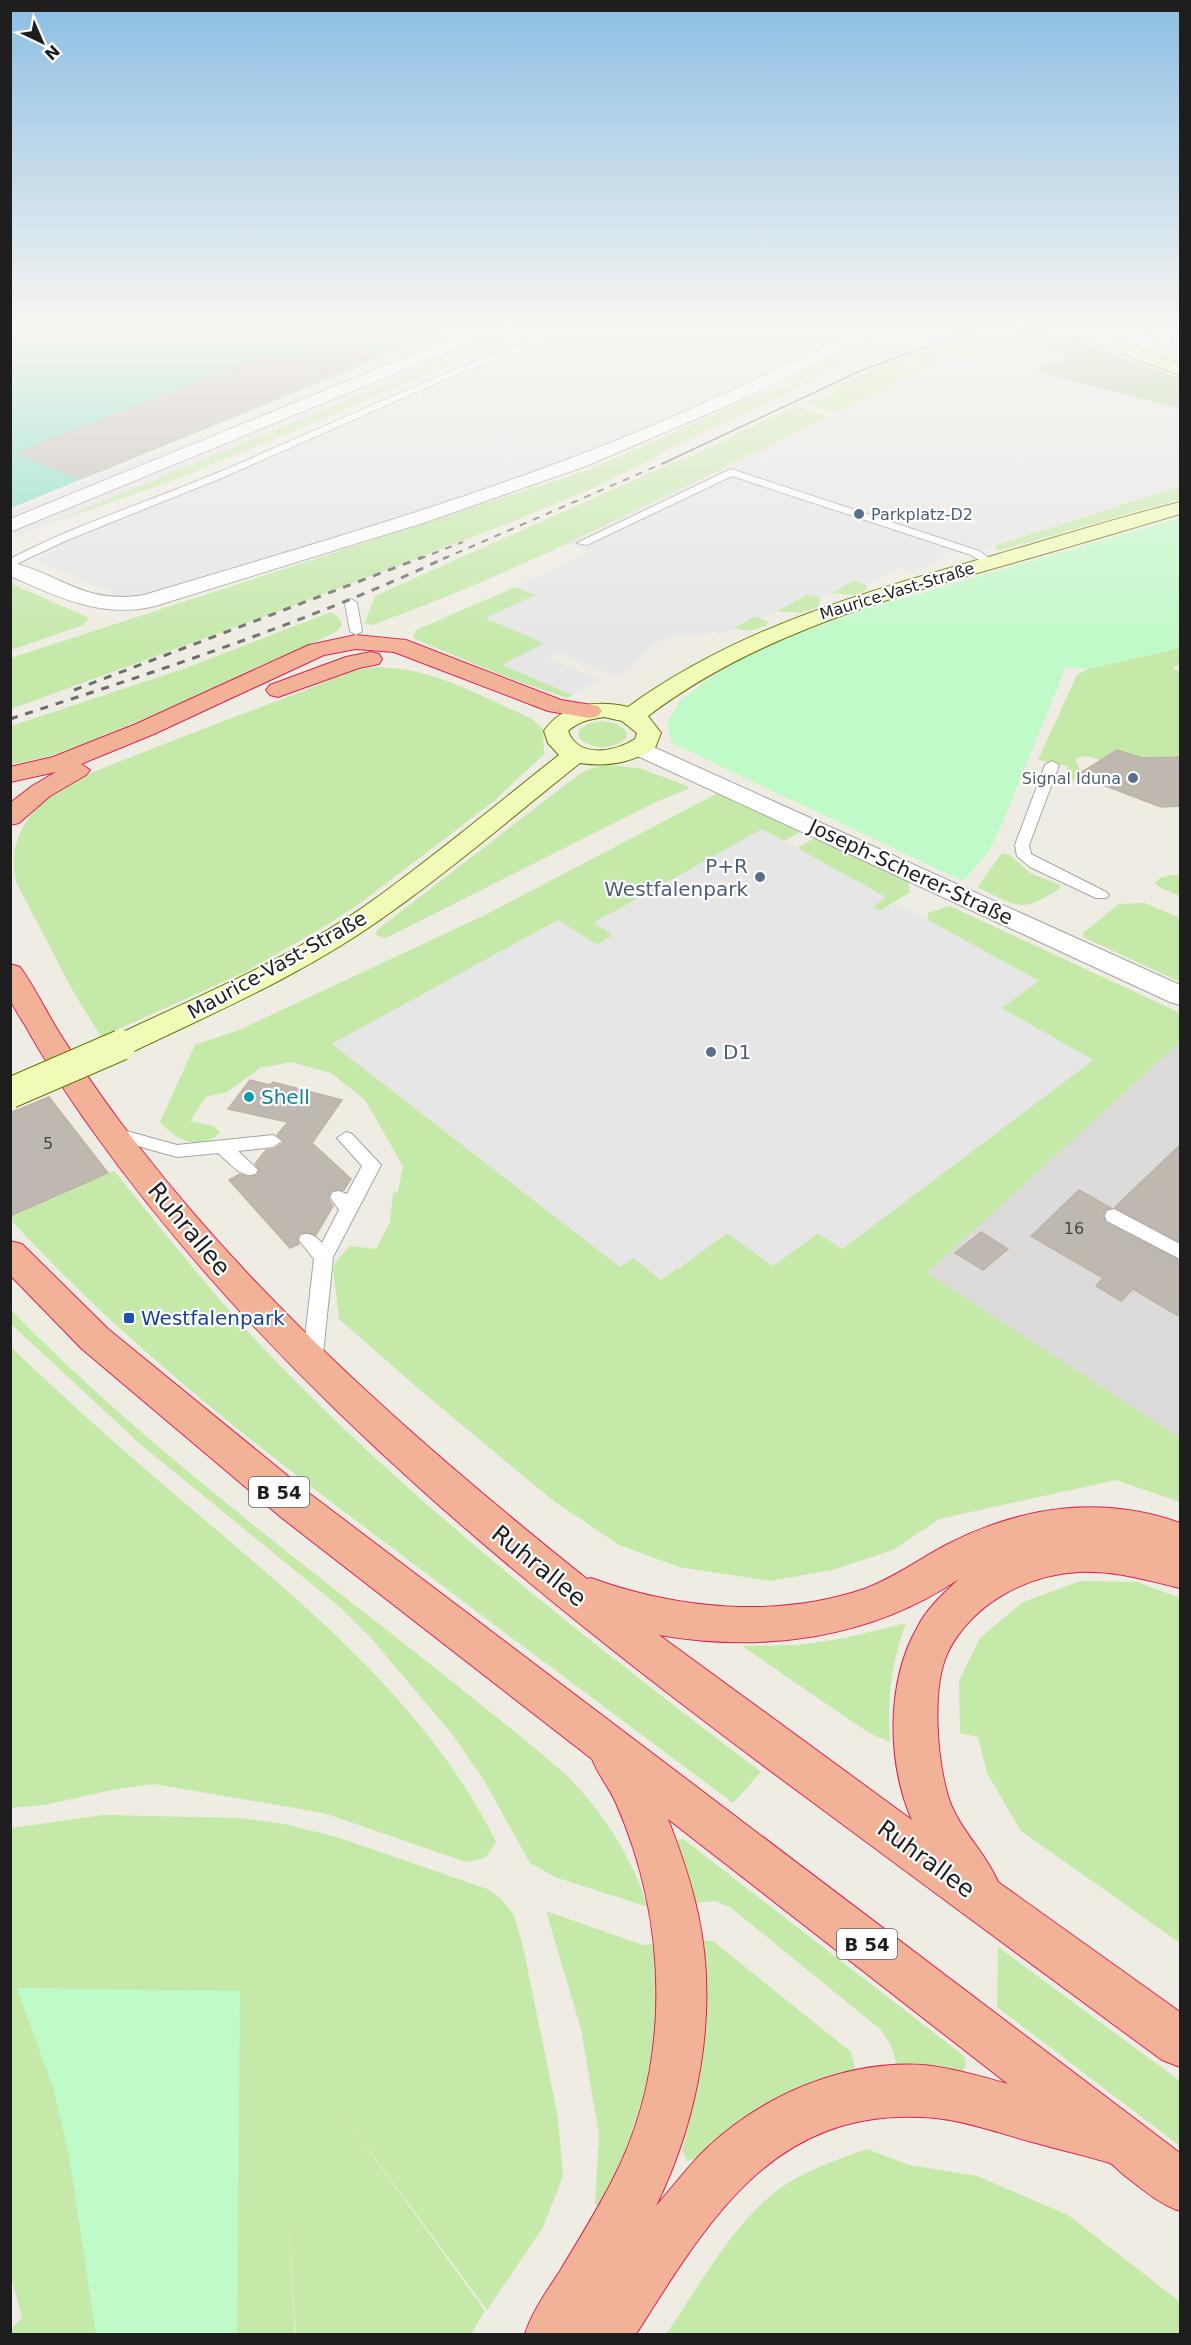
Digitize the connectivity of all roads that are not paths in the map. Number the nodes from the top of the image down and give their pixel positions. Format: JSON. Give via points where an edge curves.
{"nodes":[{"id":1,"x":231,"y":435,"type":"edge"},
{"id":2,"x":313,"y":435,"type":"edge"},
{"id":3,"x":642,"y":435,"type":"edge"},
{"id":4,"x":1180,"y":508,"type":"edge"},
{"id":5,"x":10,"y":526,"type":"edge"},
{"id":6,"x":583,"y":543,"type":"dead end"},
{"id":7,"x":991,"y":563,"type":"junction"},
{"id":8,"x":10,"y":566,"type":"edge"},
{"id":9,"x":351,"y":603,"type":"dead end"},
{"id":10,"x":356,"y":632,"type":"dead end"},
{"id":11,"x":590,"y":711,"type":"junction"},
{"id":12,"x":632,"y":716,"type":"junction"},
{"id":13,"x":556,"y":731,"type":"junction"},
{"id":14,"x":640,"y":748,"type":"junction"},
{"id":15,"x":576,"y":754,"type":"junction"},
{"id":16,"x":1052,"y":765,"type":"dead end"},
{"id":17,"x":10,"y":775,"type":"edge"},
{"id":18,"x":10,"y":817,"type":"edge"},
{"id":19,"x":1101,"y":895,"type":"dead end"},
{"id":20,"x":10,"y":973,"type":"edge"},
{"id":21,"x":1180,"y":996,"type":"edge"},
{"id":22,"x":10,"y":1093,"type":"edge"},
{"id":23,"x":111,"y":1133,"type":"junction"},
{"id":24,"x":346,"y":1138,"type":"dead end"},
{"id":25,"x":273,"y":1141,"type":"dead end"},
{"id":26,"x":223,"y":1147,"type":"junction"},
{"id":27,"x":249,"y":1170,"type":"dead end"},
{"id":28,"x":1114,"y":1216,"type":"dead end"},
{"id":29,"x":308,"y":1240,"type":"dead end"},
{"id":30,"x":1180,"y":1252,"type":"edge"},
{"id":31,"x":10,"y":1253,"type":"edge"},
{"id":32,"x":324,"y":1257,"type":"junction"},
{"id":33,"x":312,"y":1364,"type":"junction"},
{"id":34,"x":1180,"y":1540,"type":"edge"},
{"id":35,"x":1180,"y":1570,"type":"edge"},
{"id":36,"x":556,"y":1580,"type":"junction"},
{"id":37,"x":599,"y":1739,"type":"junction"},
{"id":38,"x":1011,"y":1921,"type":"junction"},
{"id":39,"x":1180,"y":2042,"type":"edge"},
{"id":40,"x":1135,"y":2150,"type":"junction"},
{"id":41,"x":1180,"y":2185,"type":"edge"},
{"id":42,"x":553,"y":2334,"type":"edge"},
{"id":43,"x":604,"y":2334,"type":"edge"}],
"edges":[{"from":1,"to":5,"type":"street"},
{"from":2,"to":8,"type":"lane","via":[[71,533]]},
{"from":3,"to":8,"type":"street","via":[[578,462],[384,529],[147,601],[120,606],[93,603]]},
{"from":4,"to":7,"type":"main road","name":"Maurice-Vast-Straße"},
{"from":6,"to":7,"type":"lane","via":[[731,472],[975,553]]},
{"from":7,"to":12,"type":"main road","name":"Maurice-Vast-Straße","via":[[857,602],[776,631],[689,675]]},
{"from":9,"to":10,"type":"lane"},
{"from":11,"to":12,"type":"main road"},
{"from":11,"to":13,"type":"main road","via":[[565,720]]},
{"from":11,"to":17,"type":"highway","via":[[556,706],[398,645],[356,642],[317,650],[62,763]]},
{"from":12,"to":14,"type":"main road","via":[[649,733]]},
{"from":13,"to":15,"type":"main road","via":[[563,747]]},
{"from":13,"to":18,"type":"highway","via":[[541,714],[433,666],[399,657],[354,662],[148,739],[67,774]]},
{"from":14,"to":15,"type":"main road","via":[[606,758]]},
{"from":14,"to":21,"type":"street","name":"Joseph-Scherer-Straße"},
{"from":15,"to":22,"type":"main road","name":"Maurice-Vast-Straße","bridge":true,"via":[[381,907],[326,942],[121,1045]]},
{"from":16,"to":19,"type":"lane","via":[[1021,850],[1035,864]]},
{"from":20,"to":23,"type":"highway","name":"Ruhrallee"},
{"from":23,"to":26,"type":"lane","via":[[177,1151]]},
{"from":23,"to":33,"type":"highway","name":"Ruhrallee","via":[[195,1241]]},
{"from":24,"to":32,"type":"lane","via":[[372,1165],[343,1203]]},
{"from":25,"to":26,"type":"lane"},
{"from":26,"to":27,"type":"lane"},
{"from":28,"to":30,"type":"lane"},
{"from":29,"to":32,"type":"lane"},
{"from":31,"to":37,"type":"highway","number":"B 54","via":[[95,1339],[296,1506]]},
{"from":32,"to":33,"type":"lane"},
{"from":33,"to":36,"type":"highway","name":"Ruhrallee","via":[[463,1503]]},
{"from":34,"to":36,"type":"highway","via":[[1098,1521],[1052,1523],[1009,1535],[964,1555],[914,1586],[856,1610],[808,1620],[762,1623],[667,1619],[594,1598]]},
{"from":35,"to":38,"type":"highway","via":[[1122,1555],[1078,1553],[1036,1561],[988,1582],[958,1606],[931,1641],[919,1681],[916,1719],[918,1759],[931,1812],[948,1846],[973,1881]]},
{"from":36,"to":38,"type":"highway","name":"Ruhrallee","via":[[680,1678]]},
{"from":37,"to":40,"type":"highway","number":"B 54"},
{"from":37,"to":42,"type":"highway","via":[[624,1775],[661,1863],[678,1924],[681,2004],[675,2075],[653,2155]]},
{"from":38,"to":39,"type":"highway","name":"Ruhrallee"},
{"from":40,"to":41,"type":"highway","number":"B 54"},
{"from":40,"to":43,"type":"highway","via":[[1092,2132],[964,2097],[923,2091],[878,2091],[836,2100],[785,2121],[726,2166],[675,2225]]}]}
